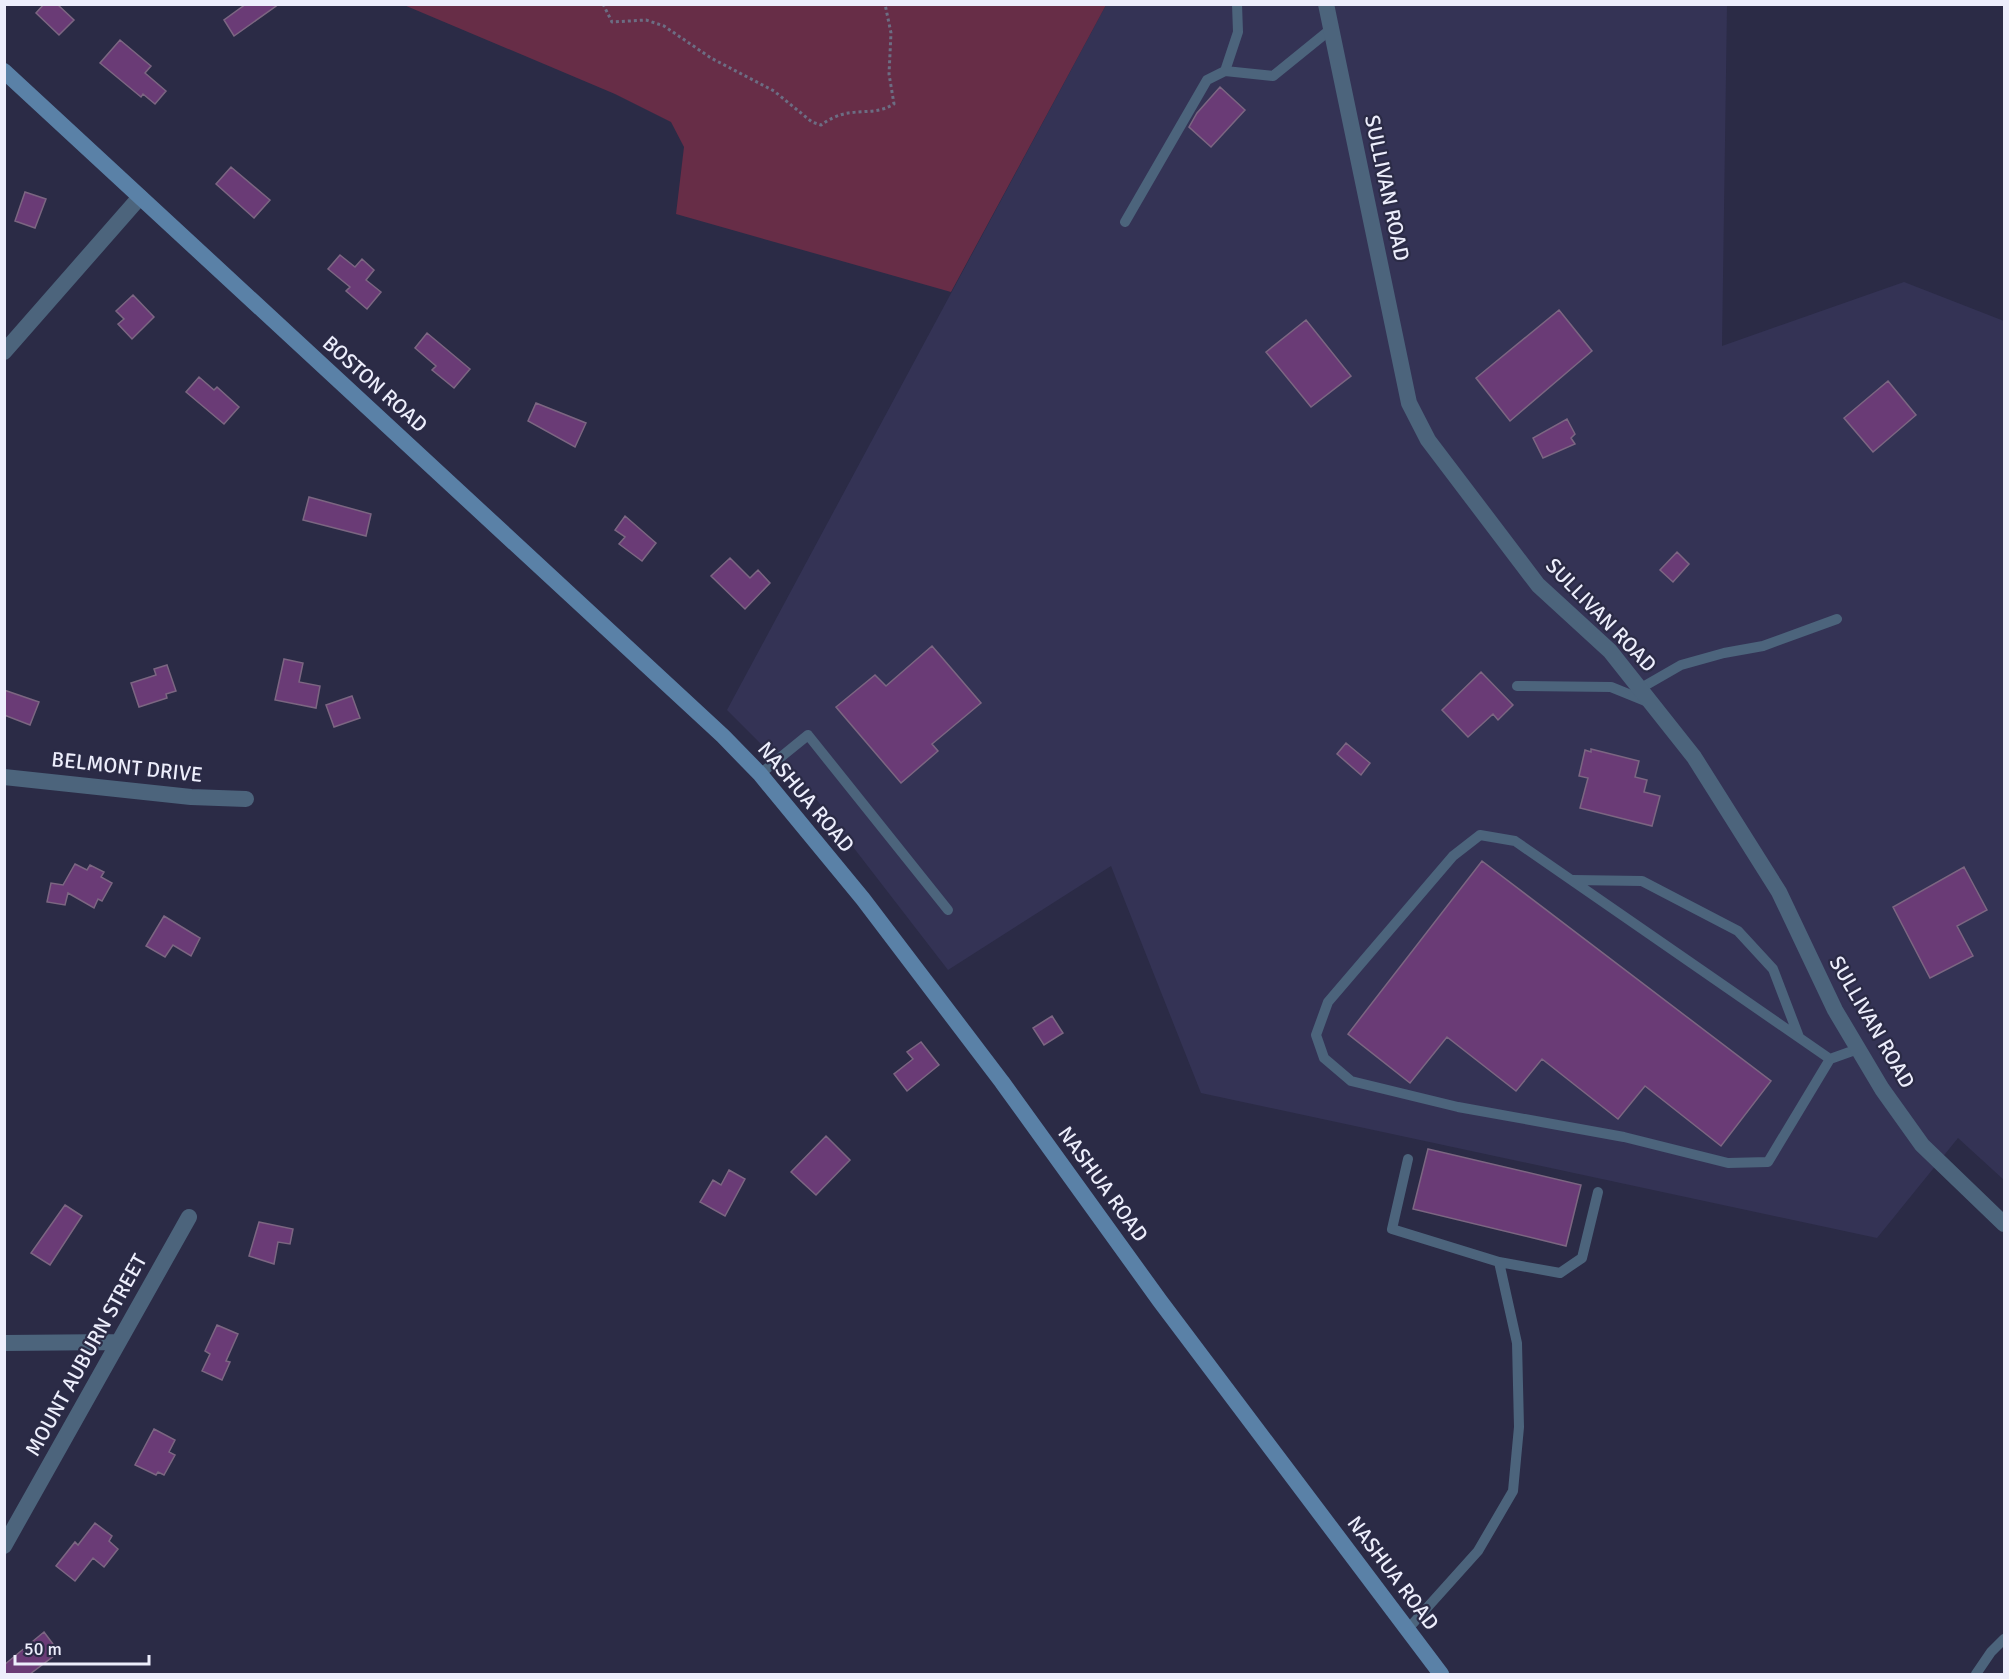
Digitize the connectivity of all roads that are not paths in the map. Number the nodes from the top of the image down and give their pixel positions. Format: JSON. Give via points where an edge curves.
{"nodes":[{"id":1,"x":1237,"y":4,"type":"edge"},
{"id":2,"x":1326,"y":4,"type":"edge"},
{"id":3,"x":1331,"y":29,"type":"junction"},
{"id":4,"x":4,"y":70,"type":"edge"},
{"id":5,"x":1226,"y":71,"type":"junction"},
{"id":6,"x":140,"y":197,"type":"junction"},
{"id":7,"x":1125,"y":222,"type":"dead end"},
{"id":8,"x":4,"y":352,"type":"edge"},
{"id":9,"x":1837,"y":619,"type":"dead end"},
{"id":10,"x":1516,"y":686,"type":"dead end"},
{"id":11,"x":1641,"y":688,"type":"junction"},
{"id":12,"x":1654,"y":705,"type":"junction"},
{"id":13,"x":716,"y":730,"type":"joint"},
{"id":14,"x":760,"y":774,"type":"junction"},
{"id":15,"x":4,"y":777,"type":"edge"},
{"id":16,"x":246,"y":799,"type":"dead end"},
{"id":17,"x":1572,"y":880,"type":"junction"},
{"id":18,"x":948,"y":910,"type":"dead end"},
{"id":19,"x":1799,"y":1038,"type":"junction"},
{"id":20,"x":1858,"y":1049,"type":"junction"},
{"id":21,"x":1830,"y":1059,"type":"junction"},
{"id":22,"x":1408,"y":1159,"type":"dead end"},
{"id":23,"x":1598,"y":1192,"type":"dead end"},
{"id":24,"x":189,"y":1217,"type":"dead end"},
{"id":25,"x":2004,"y":1224,"type":"edge"},
{"id":26,"x":1499,"y":1262,"type":"junction"},
{"id":27,"x":117,"y":1342,"type":"junction"},
{"id":28,"x":4,"y":1343,"type":"edge"},
{"id":29,"x":4,"y":1546,"type":"edge"},
{"id":30,"x":1407,"y":1629,"type":"junction"},
{"id":31,"x":2004,"y":1639,"type":"edge"},
{"id":32,"x":1441,"y":1674,"type":"edge"},
{"id":33,"x":1977,"y":1674,"type":"edge"}],
"edges":[{"from":1,"to":5,"type":"lane","via":[[1238,32]]},
{"from":2,"to":3,"type":"street","name":"SULLIVAN ROAD"},
{"from":3,"to":5,"type":"lane","via":[[1273,76]]},
{"from":3,"to":11,"type":"street","name":"SULLIVAN ROAD","via":[[1409,403],[1428,440],[1538,585],[1610,651]]},
{"from":4,"to":6,"type":"main road","name":"BOSTON ROAD"},
{"from":5,"to":7,"type":"lane","via":[[1207,80]]},
{"from":6,"to":8,"type":"street"},
{"from":6,"to":13,"type":"main road","name":"BOSTON ROAD"},
{"from":9,"to":11,"type":"lane","via":[[1763,646],[1681,665]]},
{"from":10,"to":12,"type":"lane","via":[[1611,687]]},
{"from":11,"to":12,"type":"street","name":"SULLIVAN ROAD"},
{"from":12,"to":20,"type":"street","name":"SULLIVAN ROAD","via":[[1694,757],[1779,892],[1835,1011]]},
{"from":13,"to":14,"type":"main road","name":"NASHUA ROAD"},
{"from":14,"to":18,"type":"lane","via":[[808,735]]},
{"from":14,"to":30,"type":"main road","name":"NASHUA ROAD","via":[[863,899],[1002,1082],[1160,1301]]},
{"from":15,"to":16,"type":"street","name":"BELMONT DRIVE"},
{"from":17,"to":19,"type":"lane"},
{"from":17,"to":19,"type":"lane","via":[[1642,881],[1738,931],[1773,969]]},
{"from":17,"to":21,"type":"lane","via":[[1515,841],[1480,835],[1453,856],[1328,1002],[1316,1035],[1324,1058],[1351,1081],[1458,1107],[1624,1137],[1728,1163],[1768,1162]]},
{"from":19,"to":21,"type":"lane"},
{"from":20,"to":21,"type":"lane"},
{"from":20,"to":25,"type":"street","name":"SULLIVAN ROAD","via":[[1922,1145]]},
{"from":22,"to":26,"type":"lane","via":[[1392,1229]]},
{"from":23,"to":26,"type":"lane","via":[[1582,1258],[1560,1272]]},
{"from":24,"to":27,"type":"street","name":"MOUNT AUBURN STREET"},
{"from":26,"to":30,"type":"lane","via":[[1517,1343],[1519,1427],[1513,1491],[1478,1551]]},
{"from":27,"to":28,"type":"street"},
{"from":27,"to":29,"type":"street","name":"MOUNT AUBURN STREET"},
{"from":30,"to":32,"type":"main road","name":"NASHUA ROAD"},
{"from":31,"to":33,"type":"lane"}]}
